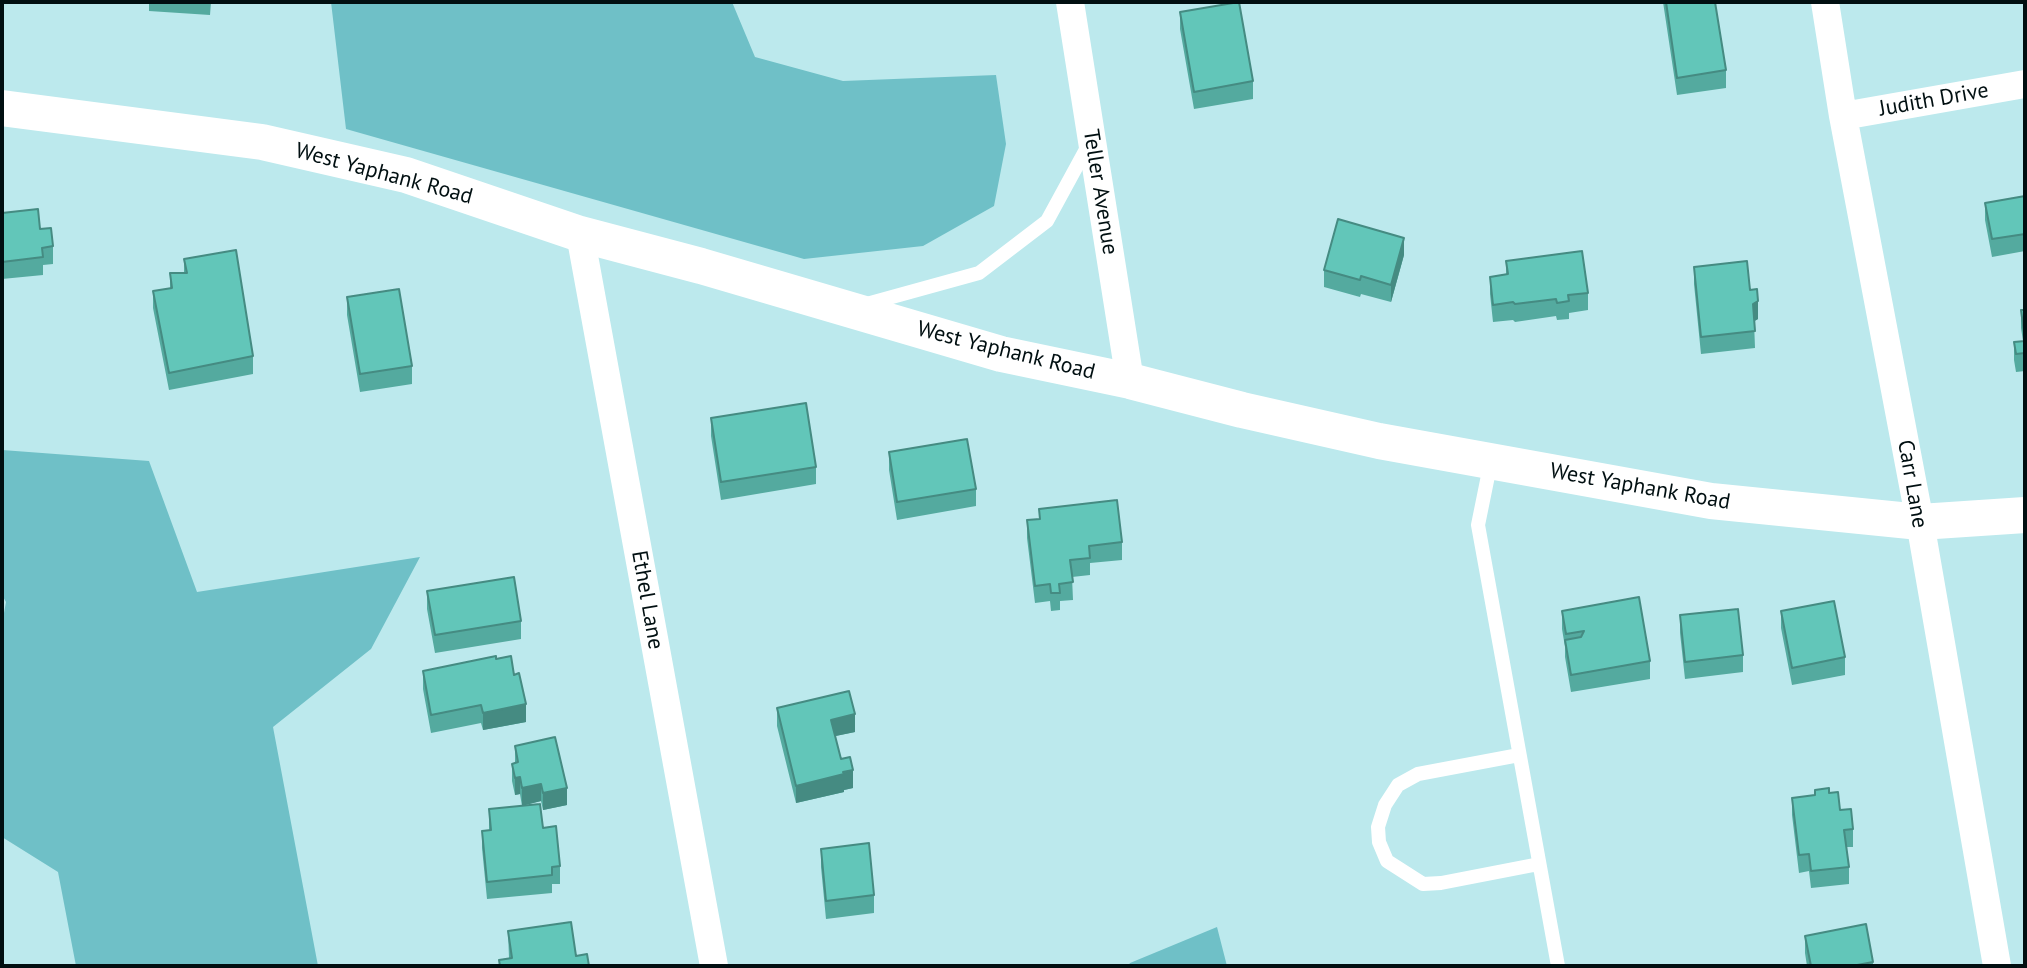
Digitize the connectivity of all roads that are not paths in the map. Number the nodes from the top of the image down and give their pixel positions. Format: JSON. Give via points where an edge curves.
{"nodes":[{"id":1,"x":1070,"y":2,"type":"edge"},
{"id":2,"x":1825,"y":2,"type":"edge"},
{"id":3,"x":2025,"y":84,"type":"edge"},
{"id":4,"x":2,"y":108,"type":"edge"},
{"id":5,"x":1843,"y":116,"type":"junction"},
{"id":6,"x":1092,"y":138,"type":"junction"},
{"id":7,"x":580,"y":234,"type":"junction"},
{"id":8,"x":848,"y":309,"type":"junction"},
{"id":9,"x":1130,"y":381,"type":"junction"},
{"id":10,"x":1491,"y":461,"type":"junction"},
{"id":11,"x":2025,"y":515,"type":"edge"},
{"id":12,"x":1920,"y":522,"type":"junction"},
{"id":13,"x":1519,"y":755,"type":"junction"},
{"id":14,"x":1539,"y":864,"type":"junction"},
{"id":15,"x":714,"y":966,"type":"edge"},
{"id":16,"x":1558,"y":966,"type":"edge"},
{"id":17,"x":1997,"y":966,"type":"edge"}],
"edges":[{"from":1,"to":6,"type":"street","name":"Teller Avenue"},
{"from":2,"to":5,"type":"street","name":"Carr Lane"},
{"from":3,"to":5,"type":"street","name":"Judith Drive"},
{"from":4,"to":7,"type":"street","name":"West Yaphank Road","via":[[262,142],[406,175]]},
{"from":5,"to":12,"type":"street","name":"Carr Lane"},
{"from":6,"to":8,"type":"lane","via":[[1047,221],[979,273]]},
{"from":6,"to":9,"type":"street","name":"Teller Avenue"},
{"from":7,"to":8,"type":"street","name":"West Yaphank Road"},
{"from":7,"to":15,"type":"street","name":"Ethel Lane"},
{"from":8,"to":9,"type":"street","name":"West Yaphank Road","via":[[1001,354]]},
{"from":9,"to":10,"type":"street","name":"West Yaphank Road","via":[[1379,441]]},
{"from":10,"to":12,"type":"street","name":"West Yaphank Road","via":[[1711,501]]},
{"from":10,"to":13,"type":"lane","via":[[1478,525]]},
{"from":11,"to":12,"type":"street","name":"West Yaphank Road"},
{"from":12,"to":17,"type":"street","name":"Carr Lane"},
{"from":13,"to":14,"type":"lane"},
{"from":13,"to":14,"type":"lane","via":[[1418,774],[1398,785],[1385,805],[1379,842],[1387,861],[1423,884]]},
{"from":14,"to":16,"type":"lane"}]}
